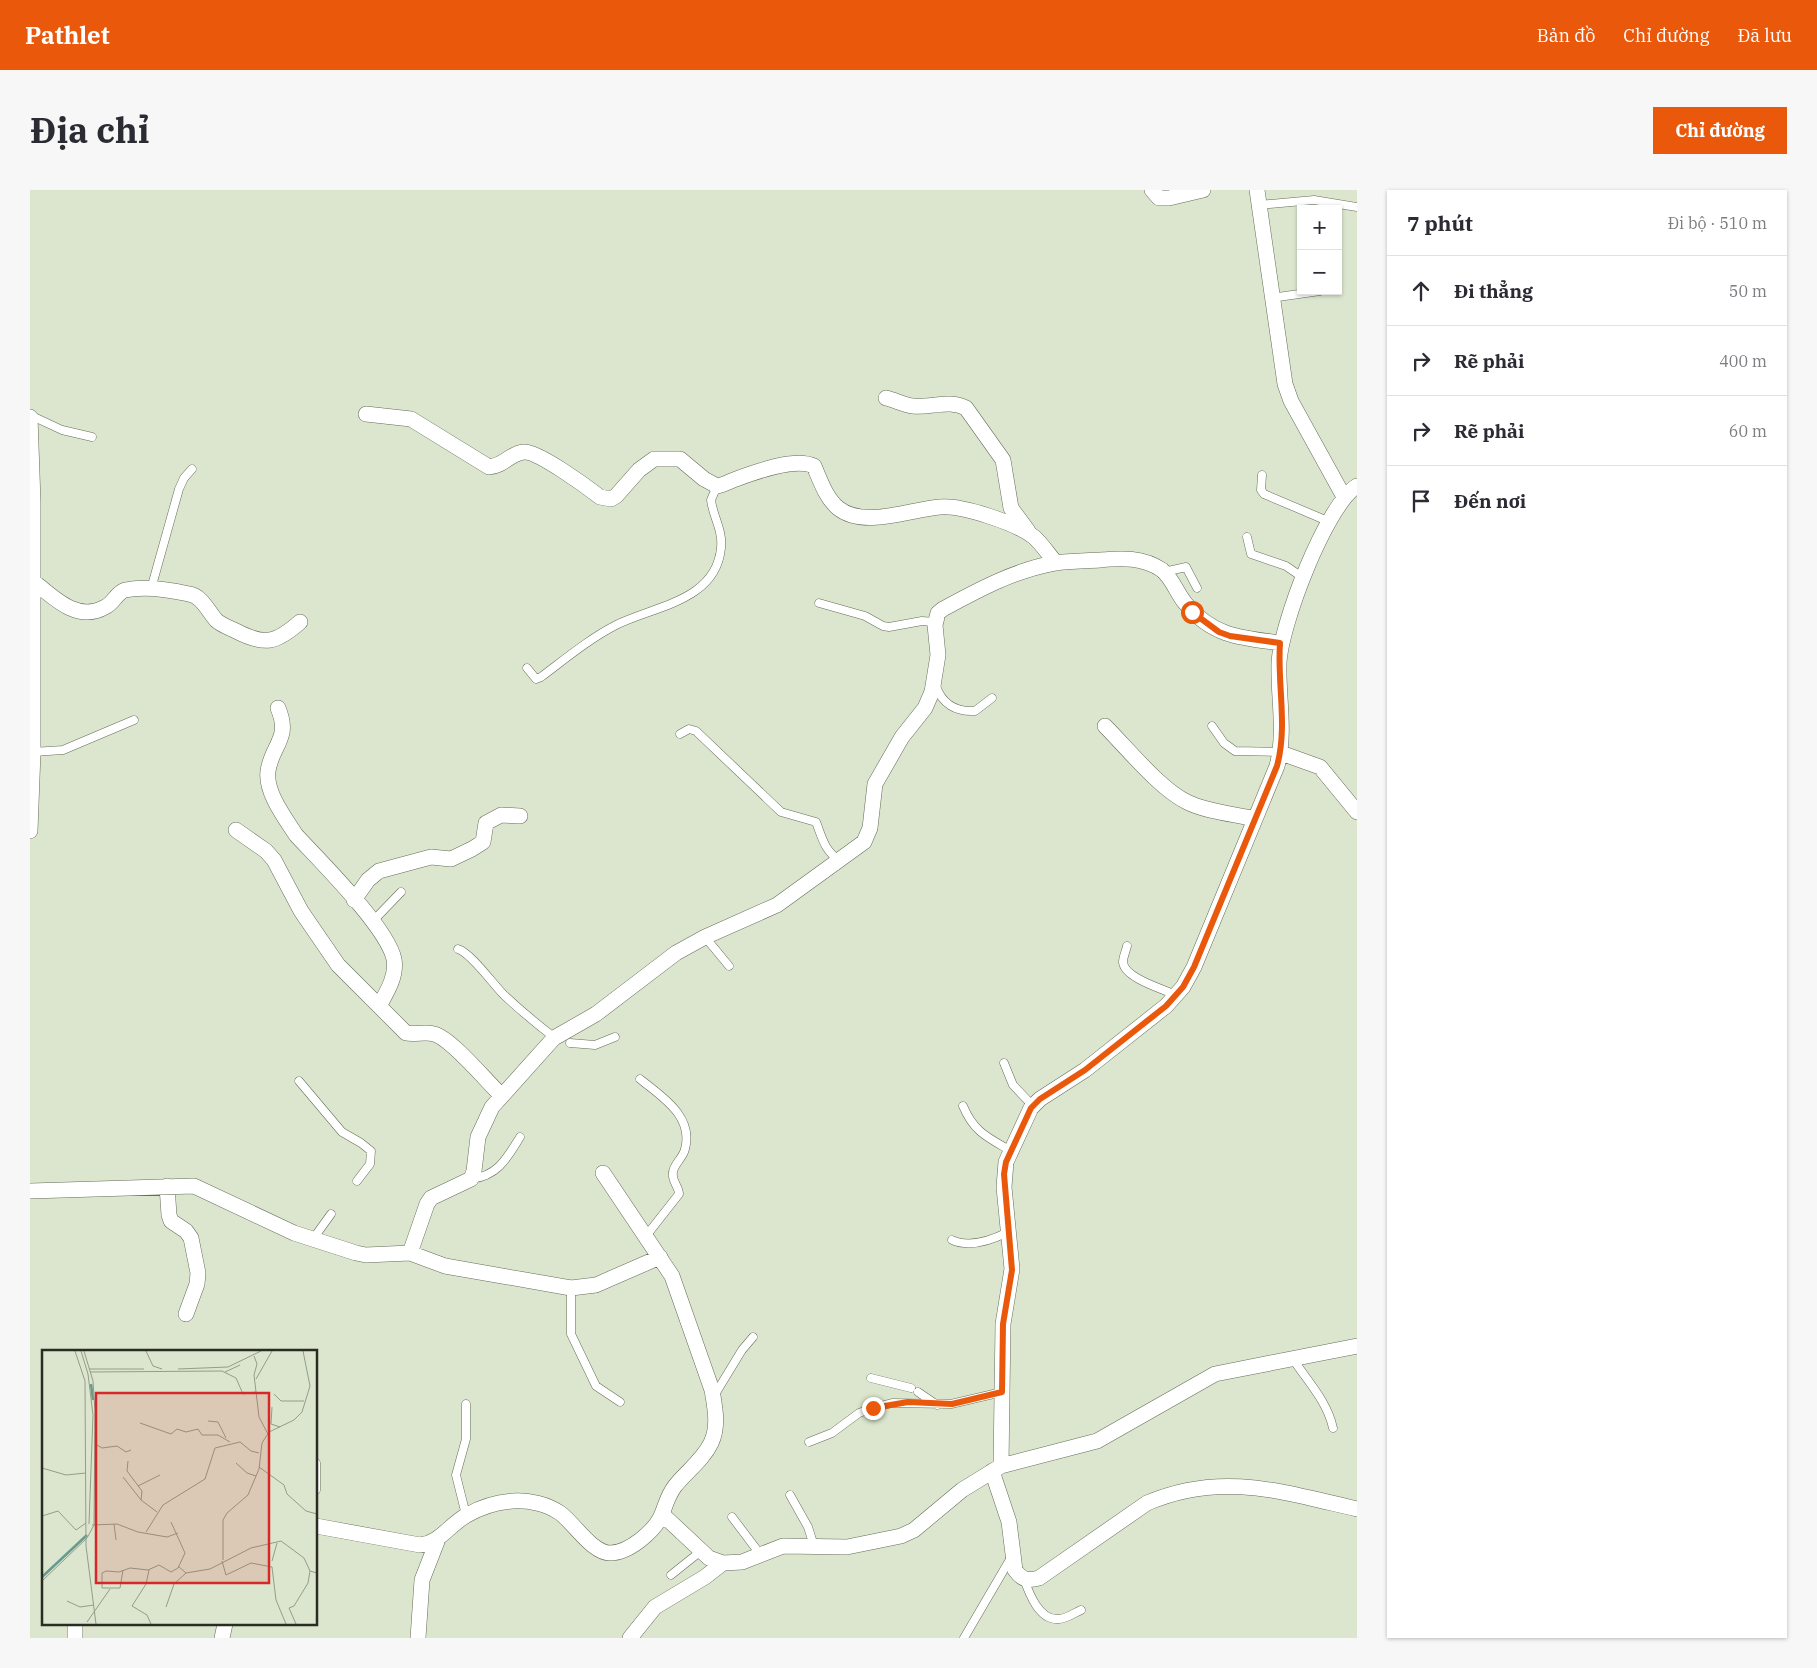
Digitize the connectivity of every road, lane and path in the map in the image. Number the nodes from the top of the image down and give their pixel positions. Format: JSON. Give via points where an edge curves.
{"nodes":[{"id":1,"x":1152,"y":190,"type":"edge"},
{"id":2,"x":1203,"y":190,"type":"edge"},
{"id":3,"x":1257,"y":190,"type":"edge"},
{"id":4,"x":1259,"y":205,"type":"junction"},
{"id":5,"x":1357,"y":207,"type":"edge"},
{"id":6,"x":1297,"y":294,"type":"edge"},
{"id":7,"x":1271,"y":298,"type":"junction"},
{"id":8,"x":886,"y":398,"type":"dead end"},
{"id":9,"x":366,"y":414,"type":"dead end"},
{"id":10,"x":30,"y":416,"type":"edge"},
{"id":11,"x":92,"y":437,"type":"dead end"},
{"id":12,"x":192,"y":469,"type":"dead end"},
{"id":13,"x":1262,"y":475,"type":"dead end"},
{"id":14,"x":717,"y":486,"type":"junction"},
{"id":15,"x":1357,"y":486,"type":"edge"},
{"id":16,"x":1344,"y":497,"type":"junction"},
{"id":17,"x":31,"y":502,"type":"edge"},
{"id":18,"x":1330,"y":522,"type":"junction"},
{"id":19,"x":1034,"y":537,"type":"junction"},
{"id":20,"x":1247,"y":538,"type":"dead end"},
{"id":21,"x":1056,"y":563,"type":"junction"},
{"id":22,"x":1164,"y":572,"type":"junction"},
{"id":23,"x":1302,"y":577,"type":"junction"},
{"id":24,"x":32,"y":580,"type":"junction"},
{"id":25,"x":1198,"y":588,"type":"dead end"},
{"id":26,"x":151,"y":590,"type":"junction"},
{"id":27,"x":819,"y":603,"type":"dead end"},
{"id":28,"x":300,"y":622,"type":"dead end"},
{"id":29,"x":935,"y":622,"type":"junction"},
{"id":30,"x":1280,"y":643,"type":"junction"},
{"id":31,"x":527,"y":668,"type":"dead end"},
{"id":32,"x":934,"y":682,"type":"junction"},
{"id":33,"x":992,"y":698,"type":"dead end"},
{"id":34,"x":278,"y":708,"type":"dead end"},
{"id":35,"x":134,"y":720,"type":"dead end"},
{"id":36,"x":1105,"y":726,"type":"dead end"},
{"id":37,"x":1212,"y":726,"type":"dead end"},
{"id":38,"x":680,"y":734,"type":"dead end"},
{"id":39,"x":33,"y":752,"type":"junction"},
{"id":40,"x":1281,"y":753,"type":"junction"},
{"id":41,"x":1357,"y":812,"type":"edge"},
{"id":42,"x":520,"y":816,"type":"dead end"},
{"id":43,"x":1255,"y":819,"type":"junction"},
{"id":44,"x":236,"y":830,"type":"dead end"},
{"id":45,"x":30,"y":831,"type":"edge"},
{"id":46,"x":839,"y":861,"type":"junction"},
{"id":47,"x":401,"y":892,"type":"dead end"},
{"id":48,"x":354,"y":900,"type":"junction"},
{"id":49,"x":373,"y":921,"type":"junction"},
{"id":50,"x":705,"y":937,"type":"junction"},
{"id":51,"x":1128,"y":946,"type":"dead end"},
{"id":52,"x":458,"y":949,"type":"dead end"},
{"id":53,"x":729,"y":966,"type":"dead end"},
{"id":54,"x":1176,"y":995,"type":"junction"},
{"id":55,"x":379,"y":1006,"type":"junction"},
{"id":56,"x":615,"y":1037,"type":"dead end"},
{"id":57,"x":558,"y":1039,"type":"junction"},
{"id":58,"x":570,"y":1043,"type":"dead end"},
{"id":59,"x":1004,"y":1063,"type":"dead end"},
{"id":60,"x":640,"y":1079,"type":"dead end"},
{"id":61,"x":300,"y":1080,"type":"dead end"},
{"id":62,"x":500,"y":1096,"type":"junction"},
{"id":63,"x":963,"y":1106,"type":"dead end"},
{"id":64,"x":1033,"y":1106,"type":"junction"},
{"id":65,"x":520,"y":1137,"type":"dead end"},
{"id":66,"x":1011,"y":1151,"type":"junction"},
{"id":67,"x":603,"y":1173,"type":"dead end"},
{"id":68,"x":471,"y":1179,"type":"junction"},
{"id":69,"x":357,"y":1181,"type":"dead end"},
{"id":70,"x":167,"y":1186,"type":"junction"},
{"id":71,"x":30,"y":1191,"type":"edge"},
{"id":72,"x":331,"y":1214,"type":"dead end"},
{"id":73,"x":1008,"y":1232,"type":"junction"},
{"id":74,"x":646,"y":1236,"type":"junction"},
{"id":75,"x":313,"y":1239,"type":"junction"},
{"id":76,"x":952,"y":1240,"type":"dead end"},
{"id":77,"x":410,"y":1253,"type":"junction"},
{"id":78,"x":660,"y":1257,"type":"junction"},
{"id":79,"x":571,"y":1288,"type":"junction"},
{"id":80,"x":186,"y":1314,"type":"dead end"},
{"id":81,"x":754,"y":1337,"type":"dead end"},
{"id":82,"x":1357,"y":1346,"type":"edge"},
{"id":83,"x":1293,"y":1359,"type":"junction"},
{"id":84,"x":871,"y":1378,"type":"dead end"},
{"id":85,"x":1002,"y":1392,"type":"junction"},
{"id":86,"x":713,"y":1398,"type":"junction"},
{"id":87,"x":620,"y":1402,"type":"dead end"},
{"id":88,"x":466,"y":1404,"type":"dead end"},
{"id":89,"x":938,"y":1405,"type":"junction"},
{"id":90,"x":1333,"y":1428,"type":"dead end"},
{"id":91,"x":809,"y":1442,"type":"dead end"},
{"id":92,"x":996,"y":1469,"type":"junction"},
{"id":93,"x":790,"y":1494,"type":"dead end"},
{"id":94,"x":1357,"y":1509,"type":"edge"},
{"id":95,"x":662,"y":1514,"type":"junction"},
{"id":96,"x":466,"y":1516,"type":"junction"},
{"id":97,"x":732,"y":1517,"type":"dead end"},
{"id":98,"x":318,"y":1526,"type":"edge"},
{"id":99,"x":438,"y":1539,"type":"junction"},
{"id":100,"x":814,"y":1546,"type":"junction"},
{"id":101,"x":701,"y":1551,"type":"junction"},
{"id":102,"x":1013,"y":1553,"type":"junction"},
{"id":103,"x":760,"y":1554,"type":"junction"},
{"id":104,"x":723,"y":1563,"type":"junction"},
{"id":105,"x":671,"y":1575,"type":"dead end"},
{"id":106,"x":1024,"y":1579,"type":"junction"},
{"id":107,"x":1081,"y":1610,"type":"dead end"},
{"id":108,"x":418,"y":1638,"type":"edge"},
{"id":109,"x":630,"y":1638,"type":"edge"},
{"id":110,"x":964,"y":1638,"type":"edge"}],
"edges":[{"from":1,"to":2,"type":"street","via":[[1159,198],[1169,198]]},
{"from":3,"to":4,"type":"street"},
{"from":4,"to":5,"type":"lane","via":[[1314,200]]},
{"from":4,"to":7,"type":"street"},
{"from":6,"to":7,"type":"lane"},
{"from":7,"to":16,"type":"street","via":[[1285,384]]},
{"from":8,"to":19,"type":"street","via":[[913,406],[959,404],[966,408],[1002,460],[1013,514]]},
{"from":9,"to":14,"type":"street","via":[[411,419],[489,467],[502,465],[517,453],[528,452],[560,468],[600,497],[611,499],[639,470],[654,460],[669,457],[680,458]]},
{"from":10,"to":11,"type":"lane","via":[[62,430]]},
{"from":10,"to":17,"type":"street"},
{"from":12,"to":26,"type":"lane","via":[[179,489]]},
{"from":13,"to":18,"type":"lane","via":[[1261,490],[1264,494]]},
{"from":14,"to":19,"type":"street","via":[[776,467],[810,464],[814,466],[829,498],[840,510],[869,518],[940,506],[966,508]]},
{"from":14,"to":31,"type":"lane","via":[[711,500],[721,533],[721,549],[705,584],[682,599],[602,633],[541,677],[536,679]]},
{"from":15,"to":16,"type":"street"},
{"from":16,"to":18,"type":"street"},
{"from":17,"to":24,"type":"street"},
{"from":18,"to":23,"type":"street"},
{"from":19,"to":21,"type":"street"},
{"from":20,"to":23,"type":"lane","via":[[1251,554],[1286,566]]},
{"from":21,"to":22,"type":"street","via":[[1136,559]]},
{"from":21,"to":29,"type":"street","via":[[985,587],[942,608]]},
{"from":22,"to":25,"type":"lane","via":[[1186,567]]},
{"from":22,"to":30,"type":"street","via":[[1184,603],[1219,632]]},
{"from":23,"to":30,"type":"street"},
{"from":24,"to":26,"type":"street","via":[[66,607],[80,611],[106,607],[125,590]]},
{"from":24,"to":39,"type":"street"},
{"from":26,"to":28,"type":"street","via":[[194,595],[217,620],[261,641],[284,636]]},
{"from":27,"to":29,"type":"lane","via":[[865,616],[889,627]]},
{"from":29,"to":32,"type":"street","via":[[938,655]]},
{"from":30,"to":40,"type":"street"},
{"from":32,"to":33,"type":"lane","via":[[941,699],[959,710],[975,711]]},
{"from":32,"to":46,"type":"street","via":[[929,701],[902,737],[874,784],[868,836]]},
{"from":34,"to":48,"type":"street","via":[[284,727],[268,771],[274,796],[296,834]]},
{"from":35,"to":39,"type":"lane","via":[[63,750]]},
{"from":36,"to":43,"type":"street","via":[[1172,792],[1188,803]]},
{"from":37,"to":40,"type":"lane","via":[[1224,743],[1235,751]]},
{"from":38,"to":46,"type":"lane","via":[[696,731],[780,812],[816,822],[823,844]]},
{"from":39,"to":45,"type":"street"},
{"from":40,"to":41,"type":"street","via":[[1320,767]]},
{"from":40,"to":43,"type":"street"},
{"from":42,"to":48,"type":"street","via":[[501,815],[486,823],[483,842],[457,857],[431,857],[380,871],[368,880]]},
{"from":43,"to":54,"type":"street","via":[[1194,967]]},
{"from":44,"to":55,"type":"street","via":[[274,860],[301,911],[338,965]]},
{"from":46,"to":50,"type":"street","via":[[777,905]]},
{"from":47,"to":49,"type":"lane"},
{"from":48,"to":49,"type":"street"},
{"from":49,"to":55,"type":"street","via":[[394,959],[390,987]]},
{"from":50,"to":53,"type":"lane"},
{"from":50,"to":57,"type":"street","via":[[676,953]]},
{"from":51,"to":54,"type":"lane","via":[[1123,960],[1126,970]]},
{"from":52,"to":57,"type":"lane","via":[[468,953],[504,994]]},
{"from":54,"to":64,"type":"street","via":[[1085,1070]]},
{"from":55,"to":62,"type":"street","via":[[406,1033],[440,1037],[461,1054]]},
{"from":56,"to":58,"type":"lane","via":[[595,1045]]},
{"from":57,"to":62,"type":"street"},
{"from":59,"to":64,"type":"lane","via":[[1013,1085]]},
{"from":60,"to":74,"type":"lane","via":[[676,1109],[686,1136],[685,1152],[672,1176],[679,1194]]},
{"from":61,"to":69,"type":"lane","via":[[342,1132],[370,1151],[370,1164]]},
{"from":62,"to":68,"type":"street","via":[[478,1137]]},
{"from":63,"to":66,"type":"lane","via":[[976,1130]]},
{"from":64,"to":66,"type":"street"},
{"from":65,"to":68,"type":"lane","via":[[490,1175]]},
{"from":66,"to":73,"type":"street","via":[[1004,1174]]},
{"from":67,"to":74,"type":"street"},
{"from":68,"to":77,"type":"street","via":[[431,1198]]},
{"from":70,"to":71,"type":"street"},
{"from":70,"to":75,"type":"street","via":[[194,1186],[206,1190]]},
{"from":70,"to":80,"type":"street","via":[[171,1221],[191,1238],[198,1273]]},
{"from":72,"to":75,"type":"lane"},
{"from":73,"to":76,"type":"lane","via":[[986,1240],[963,1243]]},
{"from":73,"to":85,"type":"street","via":[[1012,1270],[1003,1324]]},
{"from":74,"to":78,"type":"street"},
{"from":75,"to":77,"type":"street","via":[[366,1255]]},
{"from":77,"to":79,"type":"street","via":[[445,1266]]},
{"from":78,"to":79,"type":"street","via":[[596,1285]]},
{"from":78,"to":86,"type":"street","via":[[679,1291]]},
{"from":79,"to":87,"type":"lane","via":[[570,1334],[596,1386]]},
{"from":81,"to":86,"type":"lane","via":[[742,1350]]},
{"from":82,"to":83,"type":"street"},
{"from":83,"to":90,"type":"lane","via":[[1329,1410]]},
{"from":83,"to":92,"type":"street","via":[[1201,1379],[1097,1441]]},
{"from":84,"to":89,"type":"lane","via":[[914,1390]]},
{"from":85,"to":89,"type":"lane"},
{"from":85,"to":92,"type":"street"},
{"from":86,"to":95,"type":"street","via":[[715,1427],[711,1442],[674,1487]]},
{"from":88,"to":96,"type":"lane","via":[[466,1439],[456,1475]]},
{"from":89,"to":91,"type":"lane","via":[[908,1402],[873,1408],[859,1413],[832,1433]]},
{"from":92,"to":100,"type":"street","via":[[952,1498],[914,1530],[901,1536],[847,1547]]},
{"from":92,"to":102,"type":"street"},
{"from":93,"to":100,"type":"lane","via":[[808,1527]]},
{"from":94,"to":106,"type":"street","via":[[1242,1485],[1163,1496],[1147,1503],[1039,1578]]},
{"from":95,"to":96,"type":"street","via":[[657,1523],[631,1547],[608,1553],[598,1549],[560,1513],[539,1503],[514,1501],[488,1505]]},
{"from":95,"to":101,"type":"street"},
{"from":96,"to":99,"type":"street"},
{"from":97,"to":103,"type":"lane"},
{"from":98,"to":99,"type":"street","via":[[420,1545]]},
{"from":99,"to":108,"type":"street","via":[[422,1580]]},
{"from":100,"to":103,"type":"street","via":[[783,1546]]},
{"from":101,"to":104,"type":"street"},
{"from":101,"to":105,"type":"lane"},
{"from":102,"to":106,"type":"street","via":[[1015,1570]]},
{"from":102,"to":110,"type":"lane"},
{"from":103,"to":104,"type":"street","via":[[742,1562]]},
{"from":104,"to":109,"type":"street","via":[[655,1607]]},
{"from":106,"to":107,"type":"lane","via":[[1034,1603],[1051,1618],[1062,1619]]}]}
